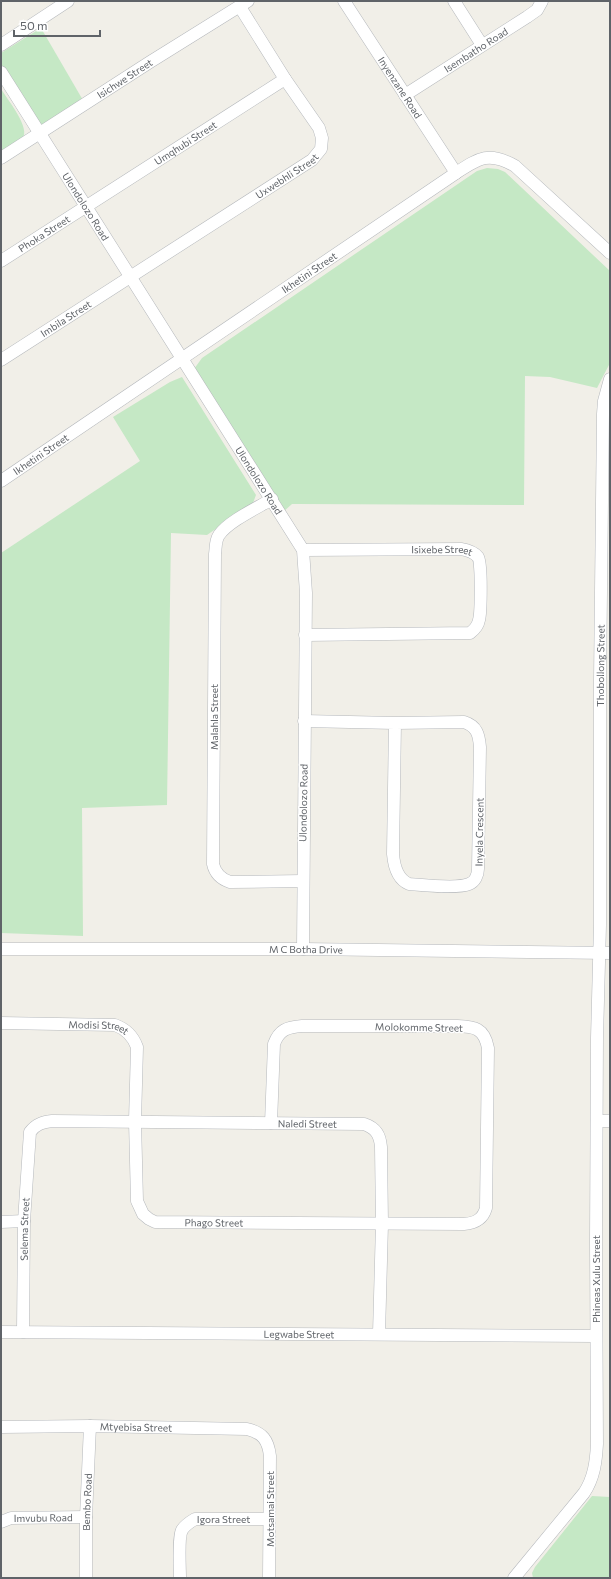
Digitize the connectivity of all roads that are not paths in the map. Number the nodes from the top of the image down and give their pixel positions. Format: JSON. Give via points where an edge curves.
{"nodes":[{"id":1,"x":68,"y":1,"type":"edge"},
{"id":2,"x":344,"y":1,"type":"edge"},
{"id":3,"x":454,"y":1,"type":"edge"},
{"id":4,"x":542,"y":1,"type":"edge"},
{"id":5,"x":244,"y":4,"type":"edge"},
{"id":6,"x":482,"y":44,"type":"junction"},
{"id":7,"x":1,"y":45,"type":"edge"},
{"id":8,"x":1,"y":72,"type":"edge"},
{"id":9,"x":285,"y":79,"type":"junction"},
{"id":10,"x":405,"y":95,"type":"junction"},
{"id":11,"x":40,"y":134,"type":"junction"},
{"id":12,"x":1,"y":158,"type":"edge"},
{"id":13,"x":456,"y":173,"type":"junction"},
{"id":14,"x":87,"y":207,"type":"junction"},
{"id":15,"x":610,"y":253,"type":"edge"},
{"id":16,"x":1,"y":261,"type":"edge"},
{"id":17,"x":131,"y":277,"type":"junction"},
{"id":18,"x":181,"y":358,"type":"junction"},
{"id":19,"x":1,"y":360,"type":"edge"},
{"id":20,"x":610,"y":378,"type":"edge"},
{"id":21,"x":1,"y":481,"type":"edge"},
{"id":22,"x":272,"y":499,"type":"junction"},
{"id":23,"x":303,"y":550,"type":"junction"},
{"id":24,"x":305,"y":635,"type":"junction"},
{"id":25,"x":605,"y":680,"type":"edge"},
{"id":26,"x":304,"y":721,"type":"junction"},
{"id":27,"x":395,"y":723,"type":"junction"},
{"id":28,"x":303,"y":881,"type":"junction"},
{"id":29,"x":1,"y":949,"type":"edge"},
{"id":30,"x":303,"y":950,"type":"junction"},
{"id":31,"x":605,"y":953,"type":"edge"},
{"id":32,"x":1,"y":1023,"type":"edge"},
{"id":33,"x":135,"y":1121,"type":"junction"},
{"id":34,"x":597,"y":1121,"type":"junction"},
{"id":35,"x":610,"y":1121,"type":"edge"},
{"id":36,"x":271,"y":1123,"type":"junction"},
{"id":37,"x":34,"y":1127,"type":"joint"},
{"id":38,"x":24,"y":1221,"type":"junction"},
{"id":39,"x":1,"y":1222,"type":"edge"},
{"id":40,"x":382,"y":1224,"type":"junction"},
{"id":41,"x":1,"y":1332,"type":"edge"},
{"id":42,"x":23,"y":1332,"type":"junction"},
{"id":43,"x":379,"y":1334,"type":"junction"},
{"id":44,"x":596,"y":1336,"type":"junction"},
{"id":45,"x":90,"y":1426,"type":"junction"},
{"id":46,"x":1,"y":1427,"type":"edge"},
{"id":47,"x":267,"y":1441,"type":"joint"},
{"id":48,"x":86,"y":1517,"type":"junction"},
{"id":49,"x":269,"y":1519,"type":"junction"},
{"id":50,"x":1,"y":1522,"type":"edge"},
{"id":51,"x":519,"y":1576,"type":"edge"},
{"id":52,"x":86,"y":1578,"type":"edge"},
{"id":53,"x":180,"y":1578,"type":"edge"},
{"id":54,"x":269,"y":1578,"type":"edge"}],
"edges":[{"from":1,"to":7,"type":"street"},
{"from":2,"to":10,"type":"street","name":"Inyenzane Road"},
{"from":3,"to":6,"type":"street"},
{"from":4,"to":6,"type":"street","name":"Isembatho Road","via":[[532,14]]},
{"from":5,"to":9,"type":"street","name":"Uxwebhli Street"},
{"from":5,"to":11,"type":"street","name":"Isichwe Street"},
{"from":6,"to":10,"type":"street","name":"Isembatho Road"},
{"from":8,"to":11,"type":"street","name":"Ulondolozo Road"},
{"from":9,"to":14,"type":"street","name":"Umqhubi Street"},
{"from":9,"to":17,"type":"street","name":"Uxwebhli Street","via":[[319,128],[322,143],[319,153]]},
{"from":10,"to":13,"type":"street","name":"Inyenzane Road"},
{"from":11,"to":12,"type":"street","name":"Isichwe Street"},
{"from":11,"to":14,"type":"street","name":"Ulondolozo Road"},
{"from":13,"to":15,"type":"street","name":"Ikhetini Street","via":[[484,158],[496,157],[506,161],[515,166]]},
{"from":13,"to":18,"type":"street","name":"Ikhetini Street"},
{"from":14,"to":16,"type":"street","name":"Phoka Street"},
{"from":14,"to":17,"type":"street","name":"Ulondolozo Road"},
{"from":17,"to":18,"type":"street","name":"Ulondolozo Road"},
{"from":17,"to":19,"type":"street","name":"Imbila Street"},
{"from":18,"to":21,"type":"street","name":"Ikhetini Street"},
{"from":18,"to":22,"type":"street","name":"Ulondolozo Road"},
{"from":20,"to":25,"type":"street","name":"Thobollong Street","via":[[602,414]]},
{"from":22,"to":23,"type":"street","name":"Ulondolozo Road"},
{"from":22,"to":28,"type":"street","name":"Malahla Street","via":[[231,524],[219,535],[216,542],[213,864],[220,876],[230,882]]},
{"from":23,"to":24,"type":"street","name":"Ulondolozo Road"},
{"from":23,"to":24,"type":"street","name":"Isixebe Street","via":[[461,549],[477,556],[480,567],[480,617],[470,633]]},
{"from":24,"to":26,"type":"street","name":"Ulondolozo Road"},
{"from":25,"to":31,"type":"street","name":"Thobollong Street"},
{"from":26,"to":27,"type":"street","name":"Inyela Crescent"},
{"from":26,"to":28,"type":"street","name":"Ulondolozo Road"},
{"from":27,"to":27,"type":"street","name":"Inyela Crescent","via":[[464,722],[473,726],[478,734],[478,869],[476,878],[470,884],[409,884],[403,882],[396,871],[393,854]]},
{"from":28,"to":30,"type":"street","name":"Ulondolozo Road"},
{"from":29,"to":30,"type":"street","name":"M C Botha Drive"},
{"from":30,"to":31,"type":"street","name":"M C Botha Drive"},
{"from":31,"to":34,"type":"street","name":"Phineas Xulu Street"},
{"from":32,"to":33,"type":"street","name":"Modisi Street","via":[[115,1025],[125,1030],[137,1047]]},
{"from":33,"to":36,"type":"street","name":"Naledi Street"},
{"from":33,"to":37,"type":"street","name":"Naledi Street","via":[[52,1121]]},
{"from":33,"to":40,"type":"street","name":"Phago Street","via":[[137,1201],[143,1214],[155,1222]]},
{"from":34,"to":35,"type":"street"},
{"from":34,"to":44,"type":"street","name":"Phineas Xulu Street"},
{"from":36,"to":40,"type":"street","name":"Naledi Street","via":[[364,1124],[373,1128],[379,1135],[381,1147]]},
{"from":36,"to":40,"type":"street","name":"Molokomme Street","via":[[274,1044],[281,1031],[302,1026],[456,1026],[476,1028],[482,1032],[488,1048],[485,1214],[470,1224]]},
{"from":37,"to":38,"type":"street","name":"Selema Street","via":[[28,1139]]},
{"from":38,"to":39,"type":"street"},
{"from":38,"to":42,"type":"street","name":"Selema Street"},
{"from":40,"to":43,"type":"street","name":"Naledi Street"},
{"from":41,"to":42,"type":"street","name":"Legwabe Street"},
{"from":42,"to":43,"type":"street","name":"Legwabe Street"},
{"from":43,"to":44,"type":"street","name":"Legwabe Street"},
{"from":44,"to":51,"type":"street","name":"Phineas Xulu Street","via":[[597,1444],[593,1478]]},
{"from":45,"to":46,"type":"street","name":"Mtyebisa Street"},
{"from":45,"to":47,"type":"street","name":"Mtyebisa Street","via":[[247,1429],[258,1433]]},
{"from":45,"to":48,"type":"street","name":"Bembo Road"},
{"from":47,"to":49,"type":"street","name":"Motsamai Street","via":[[270,1456]]},
{"from":48,"to":50,"type":"street","name":"Imvubu Road","via":[[11,1518]]},
{"from":48,"to":52,"type":"street","name":"Bembo Road"},
{"from":49,"to":53,"type":"street","name":"Igora Street","via":[[194,1519],[184,1527],[180,1535]]},
{"from":49,"to":54,"type":"street","name":"Motsamai Street"}]}
